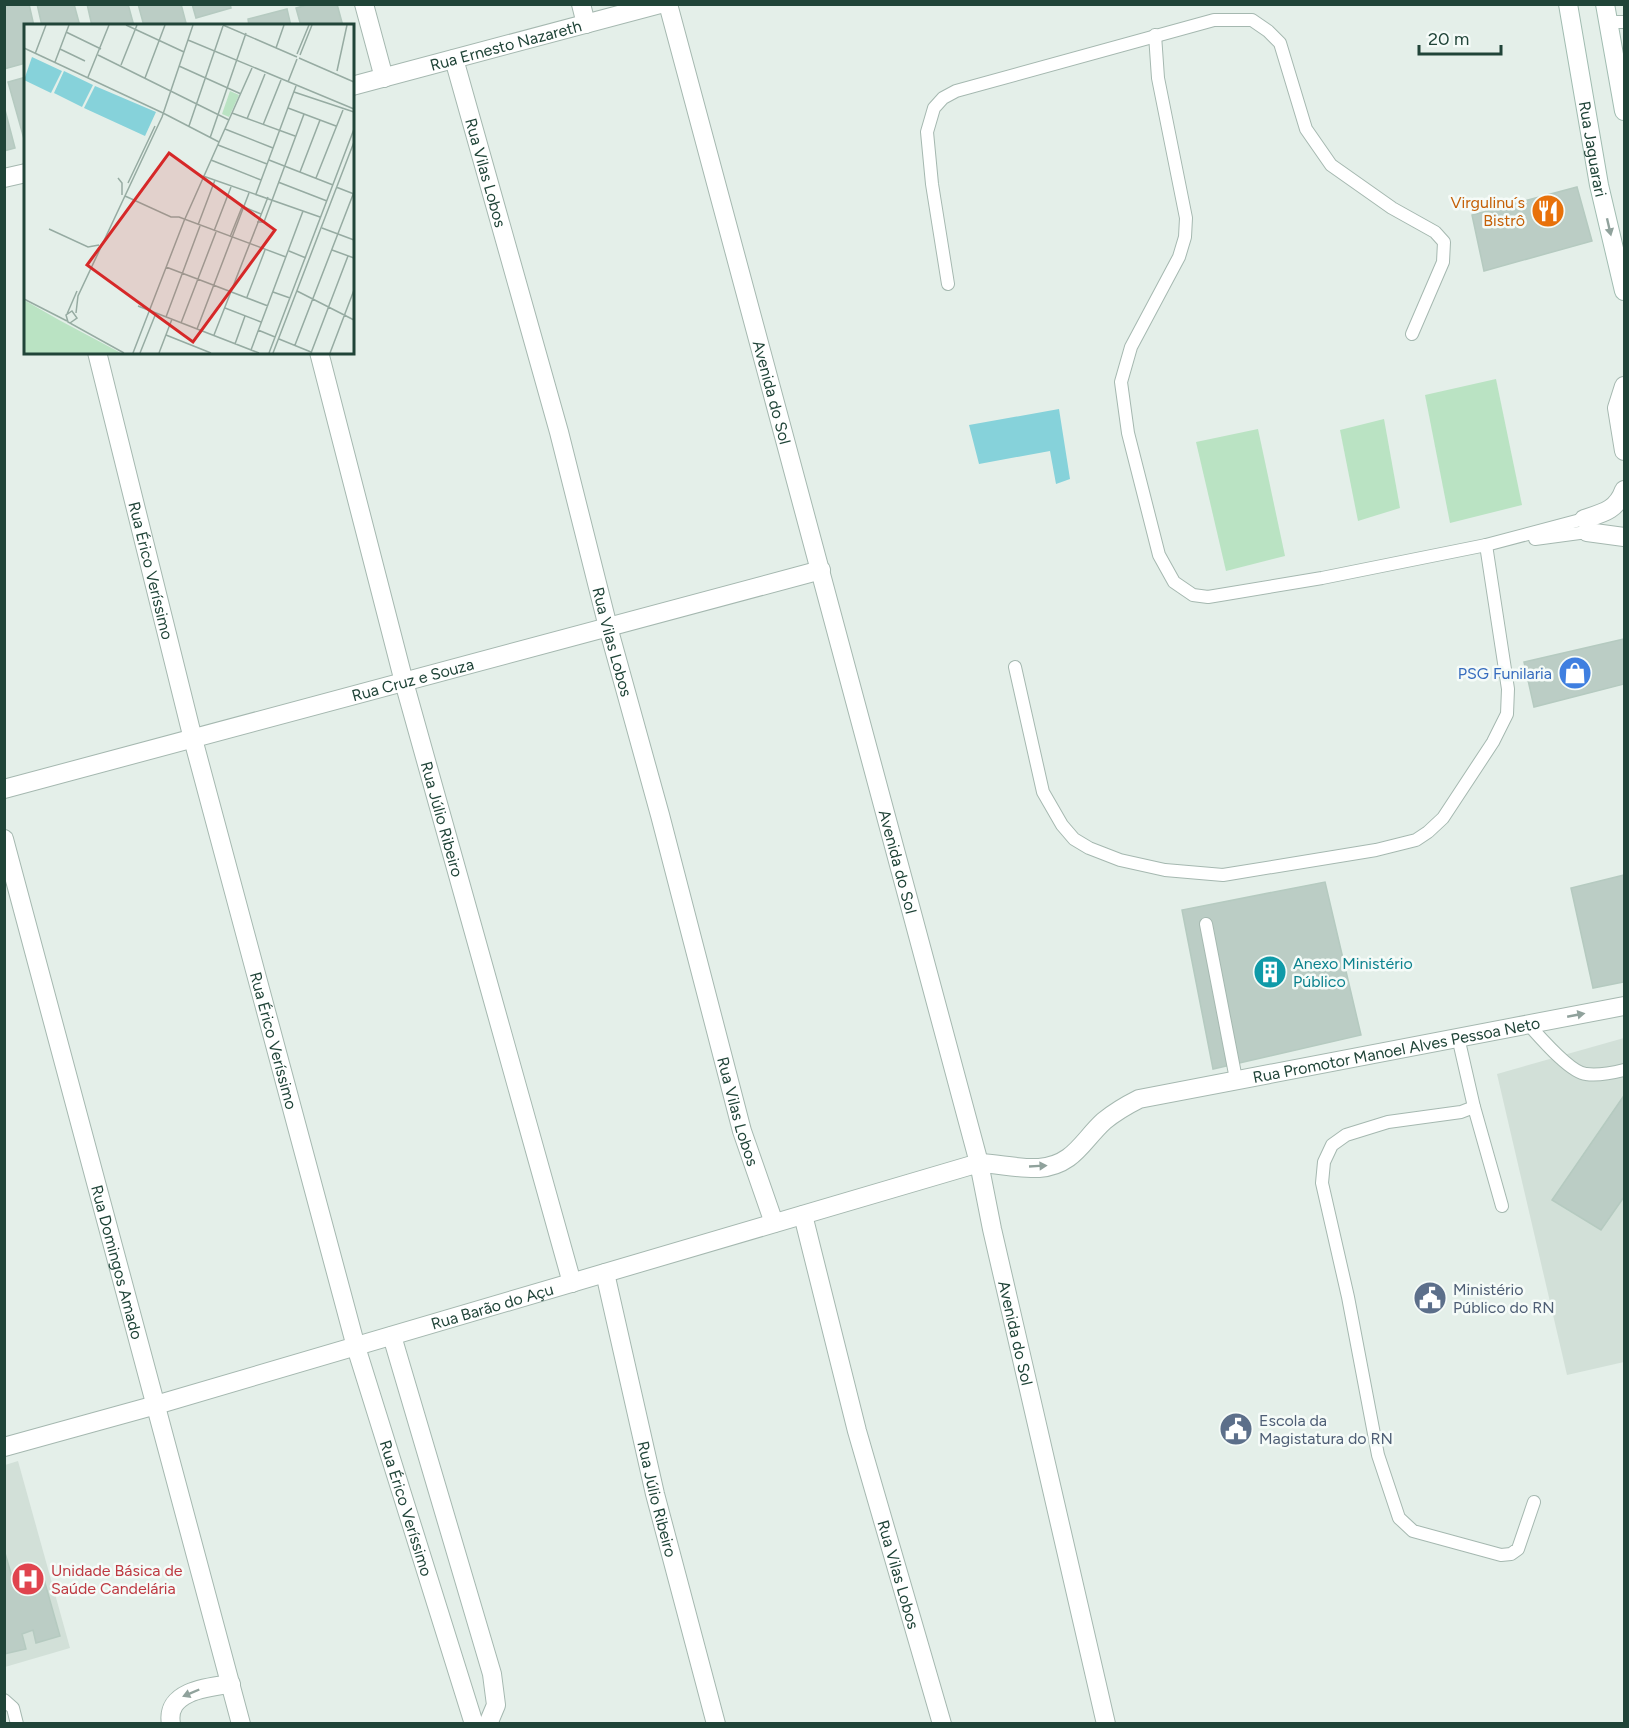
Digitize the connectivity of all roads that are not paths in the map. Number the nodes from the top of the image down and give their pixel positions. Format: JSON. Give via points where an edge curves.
{"nodes":[{"id":1,"x":364,"y":4,"type":"edge"},
{"id":2,"x":581,"y":4,"type":"edge"},
{"id":3,"x":660,"y":4,"type":"edge"},
{"id":4,"x":668,"y":4,"type":"edge"},
{"id":5,"x":1568,"y":4,"type":"edge"},
{"id":6,"x":1613,"y":16,"type":"edge"},
{"id":7,"x":586,"y":24,"type":"junction"},
{"id":8,"x":1155,"y":34,"type":"junction"},
{"id":9,"x":454,"y":59,"type":"junction"},
{"id":10,"x":384,"y":78,"type":"junction"},
{"id":11,"x":354,"y":86,"type":"edge"},
{"id":12,"x":1624,"y":111,"type":"edge"},
{"id":13,"x":24,"y":173,"type":"edge"},
{"id":14,"x":4,"y":178,"type":"edge"},
{"id":15,"x":948,"y":284,"type":"dead end"},
{"id":16,"x":1624,"y":291,"type":"edge"},
{"id":17,"x":1412,"y":334,"type":"dead end"},
{"id":18,"x":97,"y":354,"type":"edge"},
{"id":19,"x":320,"y":354,"type":"edge"},
{"id":20,"x":1624,"y":386,"type":"edge"},
{"id":21,"x":1624,"y":451,"type":"edge"},
{"id":22,"x":1624,"y":490,"type":"edge"},
{"id":23,"x":1586,"y":526,"type":"junction"},
{"id":24,"x":1624,"y":537,"type":"edge"},
{"id":25,"x":1486,"y":545,"type":"junction"},
{"id":26,"x":821,"y":570,"type":"junction"},
{"id":27,"x":608,"y":627,"type":"junction"},
{"id":28,"x":1015,"y":667,"type":"dead end"},
{"id":29,"x":404,"y":682,"type":"junction"},
{"id":30,"x":193,"y":739,"type":"junction"},
{"id":31,"x":4,"y":789,"type":"edge"},
{"id":32,"x":4,"y":839,"type":"edge"},
{"id":33,"x":1206,"y":924,"type":"dead end"},
{"id":34,"x":1624,"y":1006,"type":"edge"},
{"id":35,"x":1528,"y":1024,"type":"junction"},
{"id":36,"x":1458,"y":1037,"type":"junction"},
{"id":37,"x":1624,"y":1070,"type":"edge"},
{"id":38,"x":1236,"y":1079,"type":"junction"},
{"id":39,"x":1474,"y":1107,"type":"junction"},
{"id":40,"x":980,"y":1163,"type":"junction"},
{"id":41,"x":1502,"y":1206,"type":"dead end"},
{"id":42,"x":803,"y":1215,"type":"junction"},
{"id":43,"x":774,"y":1223,"type":"junction"},
{"id":44,"x":605,"y":1273,"type":"junction"},
{"id":45,"x":572,"y":1283,"type":"junction"},
{"id":46,"x":392,"y":1336,"type":"junction"},
{"id":47,"x":356,"y":1347,"type":"junction"},
{"id":48,"x":156,"y":1406,"type":"junction"},
{"id":49,"x":4,"y":1447,"type":"edge"},
{"id":50,"x":1534,"y":1502,"type":"dead end"},
{"id":51,"x":231,"y":1684,"type":"junction"},
{"id":52,"x":4,"y":1700,"type":"edge"},
{"id":53,"x":17,"y":1724,"type":"edge"},
{"id":54,"x":171,"y":1724,"type":"edge"},
{"id":55,"x":241,"y":1724,"type":"edge"},
{"id":56,"x":474,"y":1724,"type":"edge"},
{"id":57,"x":488,"y":1724,"type":"edge"},
{"id":58,"x":716,"y":1724,"type":"edge"},
{"id":59,"x":942,"y":1724,"type":"edge"},
{"id":60,"x":1106,"y":1724,"type":"edge"}],
"edges":[{"from":1,"to":10,"type":"street"},
{"from":2,"to":7,"type":"street"},
{"from":3,"to":7,"type":"street","name":"Rua Ernesto Nazareth"},
{"from":4,"to":26,"type":"street","name":"Avenida do Sol"},
{"from":5,"to":16,"type":"street","name":"Rua Jaguarari","one_way":true,"via":[[1599,185]]},
{"from":6,"to":12,"type":"street"},
{"from":7,"to":9,"type":"street","name":"Rua Ernesto Nazareth"},
{"from":8,"to":15,"type":"lane","via":[[956,91],[934,108],[927,132]]},
{"from":8,"to":17,"type":"lane","via":[[1214,20],[1252,20],[1280,43],[1306,129],[1332,165],[1392,208],[1435,232],[1444,242],[1443,262]]},
{"from":8,"to":25,"type":"lane","via":[[1158,78],[1186,218],[1185,237],[1179,258],[1131,347],[1121,382],[1138,475],[1158,555],[1167,572],[1192,595],[1208,597]]},
{"from":9,"to":10,"type":"street","name":"Rua Ernesto Nazareth"},
{"from":9,"to":27,"type":"street","name":"Rua Vilas Lobos","via":[[559,432]]},
{"from":10,"to":11,"type":"street","name":"Rua Ernesto Nazareth"},
{"from":13,"to":14,"type":"street"},
{"from":18,"to":30,"type":"street","name":"Rua Érico Veríssimo"},
{"from":19,"to":29,"type":"street","name":"Rua Júlio Ribeiro"},
{"from":20,"to":21,"type":"street","via":[[1617,408]]},
{"from":22,"to":23,"type":"street","via":[[1621,500]]},
{"from":23,"to":24,"type":"street"},
{"from":23,"to":25,"type":"lane"},
{"from":25,"to":28,"type":"lane","via":[[1508,689],[1507,714],[1443,818],[1416,840],[1223,875],[1165,870],[1089,848],[1068,832],[1043,792]]},
{"from":26,"to":27,"type":"street","name":"Rua Cruz e Souza"},
{"from":26,"to":40,"type":"street","name":"Avenida do Sol"},
{"from":27,"to":29,"type":"street","name":"Rua Cruz e Souza"},
{"from":27,"to":43,"type":"street","name":"Rua Vilas Lobos","via":[[742,1131]]},
{"from":29,"to":30,"type":"street","name":"Rua Cruz e Souza"},
{"from":29,"to":45,"type":"street","name":"Rua Júlio Ribeiro"},
{"from":30,"to":31,"type":"street","name":"Rua Cruz e Souza"},
{"from":30,"to":47,"type":"street","name":"Rua Érico Veríssimo"},
{"from":32,"to":48,"type":"street","name":"Rua Domingos Amado"},
{"from":33,"to":38,"type":"lane"},
{"from":35,"to":34,"type":"street","name":"Rua Promotor Manoel Alves Pessoa Neto","one_way":true},
{"from":35,"to":36,"type":"street","name":"Rua Promotor Manoel Alves Pessoa Neto"},
{"from":35,"to":37,"type":"lane","via":[[1562,1059],[1583,1074]]},
{"from":36,"to":38,"type":"street","name":"Rua Promotor Manoel Alves Pessoa Neto"},
{"from":36,"to":39,"type":"lane"},
{"from":40,"to":38,"type":"street","name":"Rua Promotor Manoel Alves Pessoa Neto","one_way":true,"via":[[1039,1168],[1065,1160],[1076,1154],[1119,1110],[1139,1099]]},
{"from":39,"to":41,"type":"lane"},
{"from":39,"to":50,"type":"lane","via":[[1388,1122],[1346,1135],[1332,1145],[1324,1162],[1322,1183],[1378,1455],[1399,1518],[1413,1531],[1501,1555],[1511,1554],[1518,1549]]},
{"from":40,"to":42,"type":"street","name":"Rua Barão do Açu"},
{"from":40,"to":60,"type":"street","name":"Avenida do Sol"},
{"from":42,"to":43,"type":"street","name":"Rua Barão do Açu"},
{"from":42,"to":59,"type":"street","name":"Rua Vilas Lobos","via":[[857,1431]]},
{"from":43,"to":44,"type":"street","name":"Rua Barão do Açu"},
{"from":44,"to":45,"type":"street","name":"Rua Barão do Açu"},
{"from":44,"to":58,"type":"street","name":"Rua Júlio Ribeiro","via":[[655,1494]]},
{"from":45,"to":46,"type":"street","name":"Rua Barão do Açu"},
{"from":46,"to":47,"type":"street","name":"Rua Barão do Açu"},
{"from":46,"to":57,"type":"street","via":[[492,1674],[496,1705]]},
{"from":47,"to":48,"type":"street","name":"Rua Barão do Açu"},
{"from":47,"to":56,"type":"street","name":"Rua Érico Veríssimo"},
{"from":48,"to":49,"type":"street","name":"Rua Barão do Açu"},
{"from":48,"to":51,"type":"street","name":"Rua Domingos Amado"},
{"from":51,"to":54,"type":"street","one_way":true,"via":[[184,1696],[171,1709]]},
{"from":51,"to":55,"type":"street","name":"Rua Domingos Amado"},
{"from":52,"to":53,"type":"lane","via":[[13,1708]]}]}
